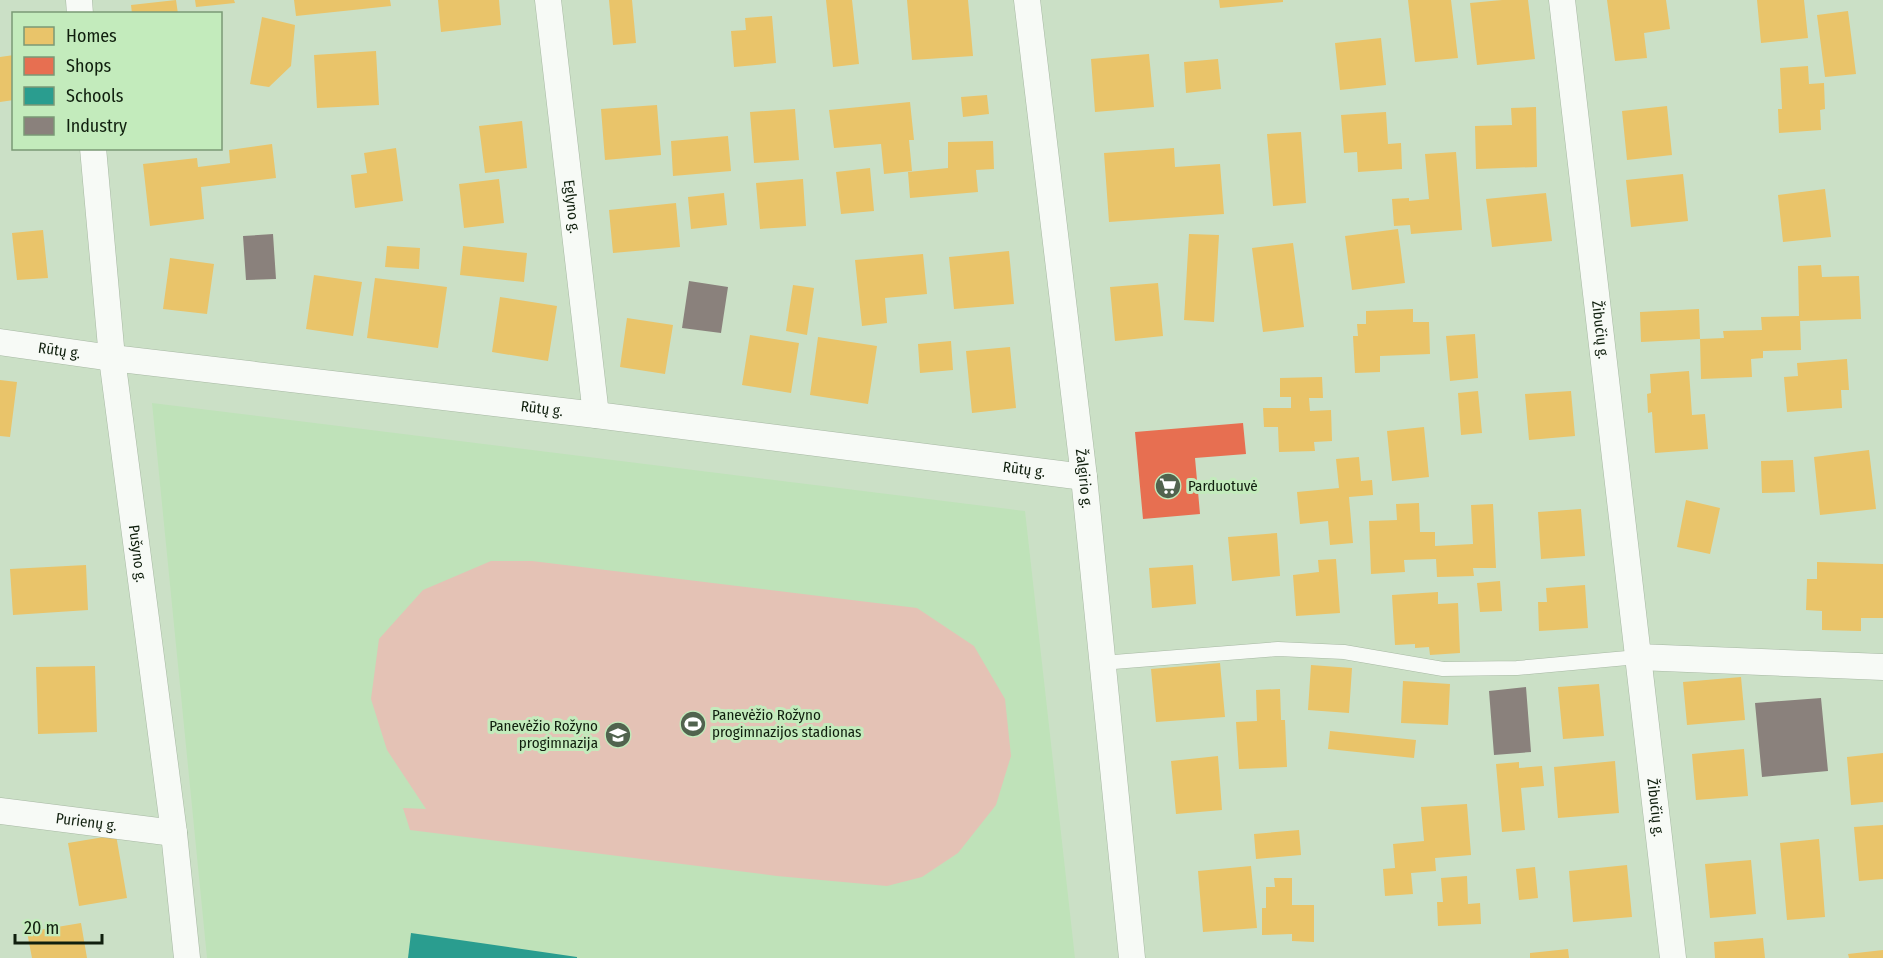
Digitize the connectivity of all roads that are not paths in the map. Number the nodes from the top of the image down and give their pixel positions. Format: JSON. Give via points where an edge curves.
{"nodes":[{"id":1,"x":548,"y":0,"type":"edge"},
{"id":2,"x":1027,"y":0,"type":"edge"},
{"id":3,"x":1562,"y":0,"type":"edge"},
{"id":4,"x":93,"y":150,"type":"edge"},
{"id":5,"x":0,"y":342,"type":"edge"},
{"id":6,"x":112,"y":358,"type":"junction"},
{"id":7,"x":596,"y":414,"type":"junction"},
{"id":8,"x":1084,"y":477,"type":"junction"},
{"id":9,"x":1638,"y":657,"type":"junction"},
{"id":10,"x":1101,"y":663,"type":"junction"},
{"id":11,"x":1883,"y":667,"type":"edge"},
{"id":12,"x":0,"y":812,"type":"edge"},
{"id":13,"x":174,"y":833,"type":"junction"},
{"id":14,"x":187,"y":958,"type":"edge"},
{"id":15,"x":1132,"y":958,"type":"edge"},
{"id":16,"x":1673,"y":958,"type":"edge"}],
"edges":[{"from":1,"to":7,"type":"street","name":"Eglyno g."},
{"from":2,"to":8,"type":"street","name":"Žalgirio g."},
{"from":3,"to":9,"type":"street","name":"Žibučių g."},
{"from":4,"to":6,"type":"street","name":"Pušyno g."},
{"from":5,"to":6,"type":"street","name":"Rūtų g."},
{"from":6,"to":7,"type":"street","name":"Rūtų g."},
{"from":6,"to":13,"type":"street","name":"Pušyno g."},
{"from":7,"to":8,"type":"street","name":"Rūtų g."},
{"from":8,"to":10,"type":"street","name":"Žalgirio g."},
{"from":9,"to":10,"type":"lane","via":[[1517,668],[1443,669],[1344,652],[1278,649]]},
{"from":9,"to":11,"type":"street"},
{"from":9,"to":16,"type":"street","name":"Žibučių g."},
{"from":10,"to":15,"type":"street","name":"Žalgirio g."},
{"from":12,"to":13,"type":"street","name":"Purienų g."},
{"from":13,"to":14,"type":"street","name":"Pušyno g."}]}
